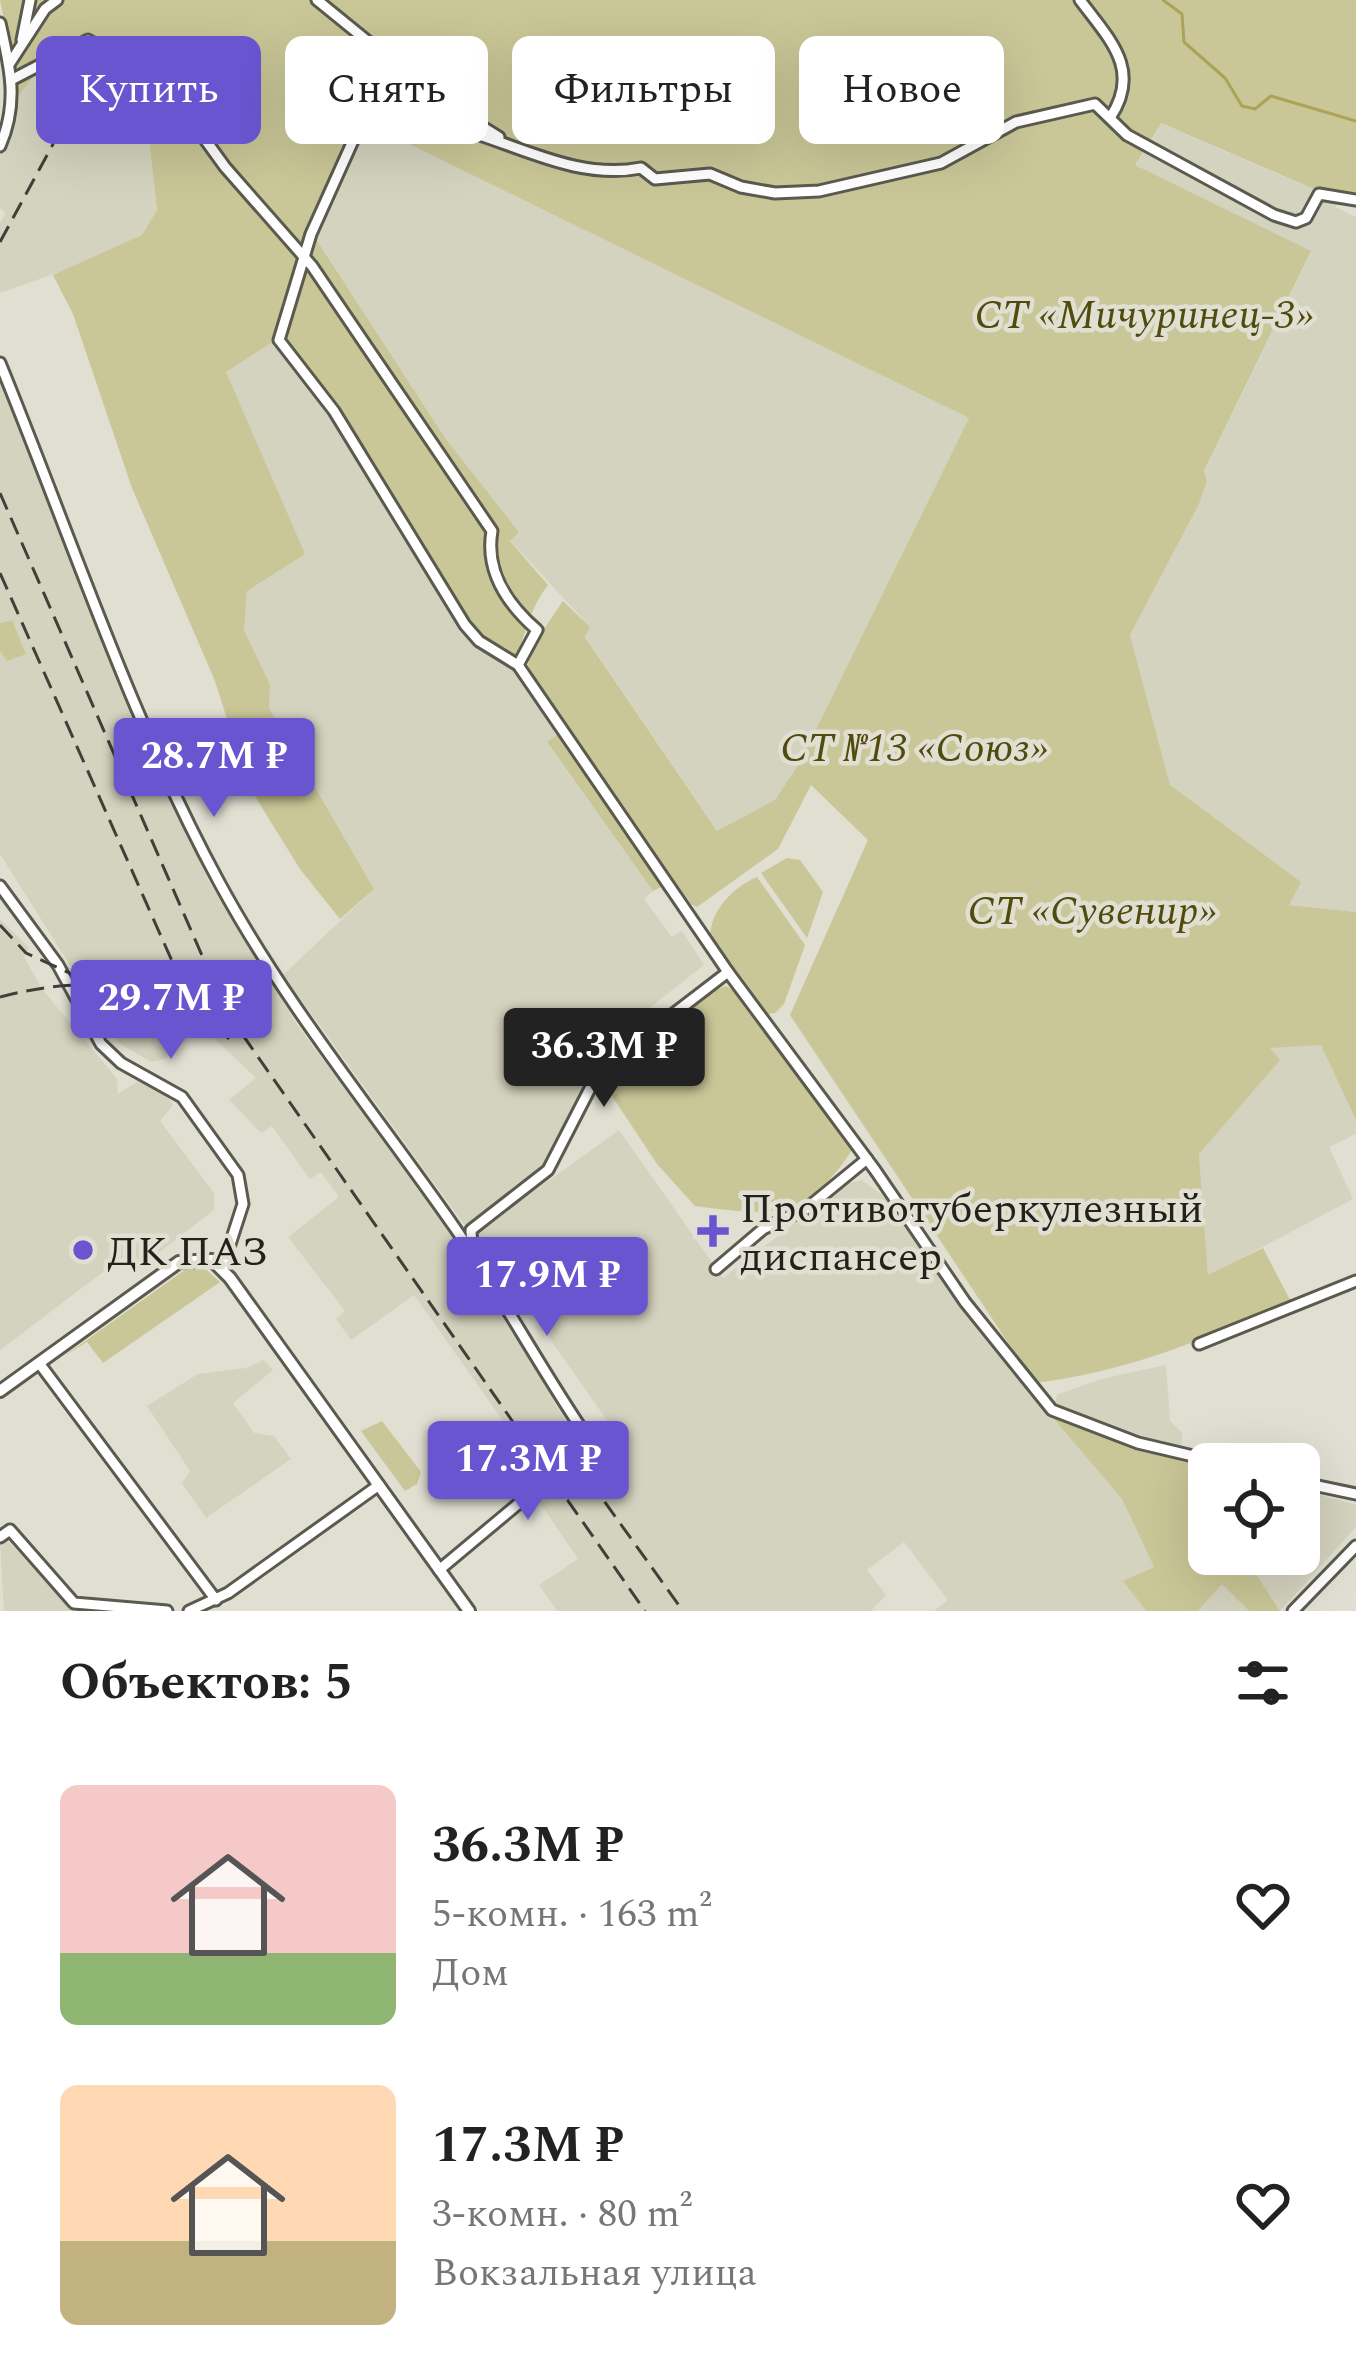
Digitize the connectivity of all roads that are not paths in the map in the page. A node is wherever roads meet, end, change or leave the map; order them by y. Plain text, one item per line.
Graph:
1 (30, 0) edge
2 (57, 0) edge
3 (317, 0) edge
4 (1080, 0) edge
5 (0, 23) edge
6 (22, 45) junction
7 (10, 63) junction
8 (13, 79) junction
9 (1110, 118) junction
10 (505, 140) junction
11 (0, 146) edge
12 (1356, 200) edge
13 (305, 259) junction
14 (0, 363) edge
15 (518, 665) junction
16 (0, 886) edge
17 (728, 972) junction
18 (867, 1159) junction
19 (473, 1254) junction
20 (222, 1269) junction
21 (716, 1269) dead end
22 (1356, 1281) edge
23 (1199, 1344) dead end
24 (39, 1363) junction
25 (0, 1391) edge
26 (1188, 1455) edge
27 (379, 1485) junction
28 (1320, 1487) edge
29 (1356, 1495) edge
30 (0, 1538) edge
31 (1356, 1546) edge
32 (439, 1570) junction
33 (216, 1600) junction
34 (167, 1611) edge
35 (189, 1611) edge
36 (469, 1611) edge
37 (1293, 1611) edge

1 - 6 street
2 - 6 street
3 - 10 street
4 - 9 street
5 - 7 street
6 - 7 street
7 - 8 street
8 - 11 street
8 - 13 street
9 - 10 street
9 - 12 street
10 - 13 street
13 - 15 street
13 - 15 street
14 - 19 street
15 - 17 street
16 - 20 street
17 - 18 street
17 - 19 street
18 - 21 street
18 - 26 street
19 - 32 street
20 - 24 street
20 - 27 street
22 - 23 street
24 - 25 street
24 - 33 street
27 - 32 street
27 - 33 street
28 - 29 street
30 - 34 street
31 - 37 street
32 - 36 street
33 - 35 street

